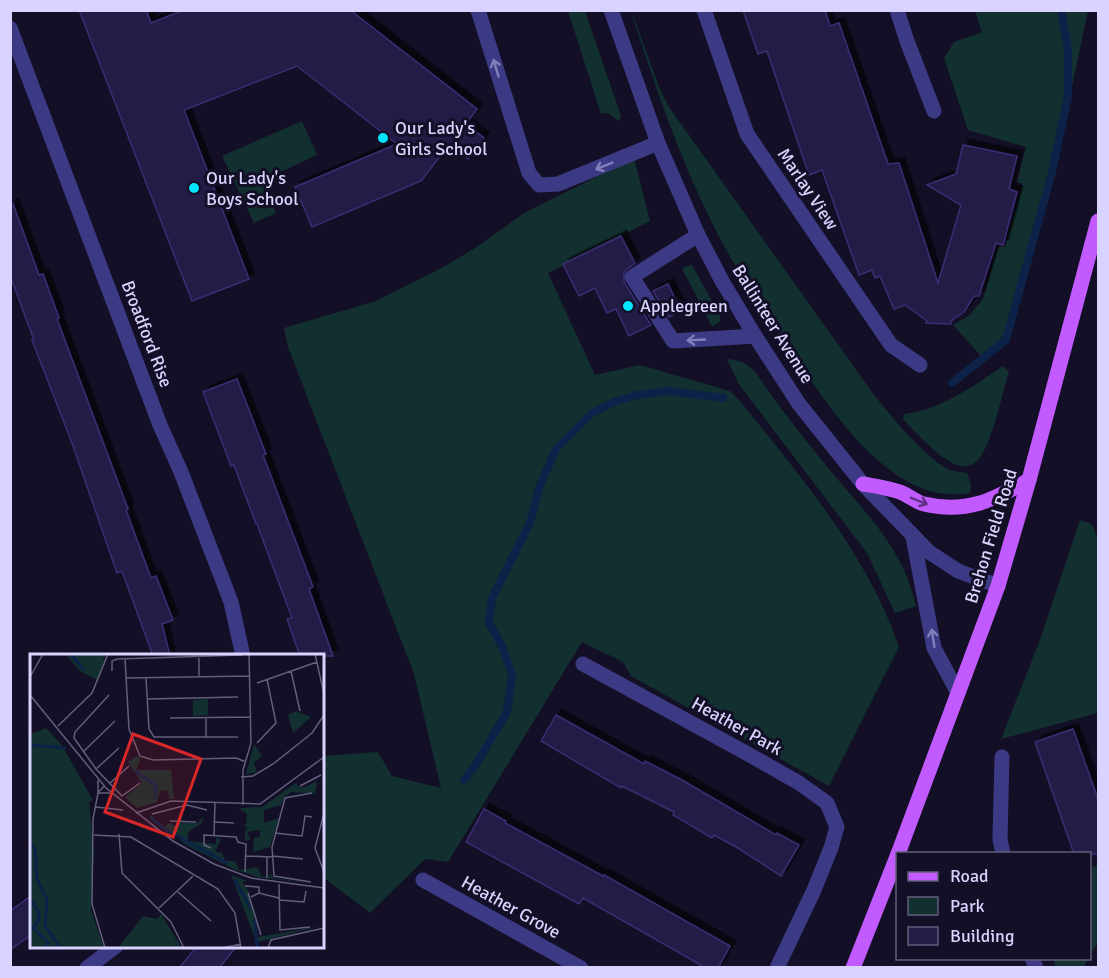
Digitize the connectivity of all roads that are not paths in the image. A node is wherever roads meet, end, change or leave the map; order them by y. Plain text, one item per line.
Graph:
1 (478, 10) edge
2 (611, 10) edge
3 (704, 10) edge
4 (897, 10) edge
5 (10, 28) edge
6 (934, 111) dead end
7 (658, 143) junction
8 (1098, 221) edge
9 (698, 235) junction
10 (755, 336) junction
11 (920, 365) dead end
12 (1029, 480) junction
13 (863, 484) junction
14 (913, 536) junction
15 (998, 586) junction
16 (243, 654) edge
17 (583, 664) dead end
18 (957, 691) junction
19 (1002, 757) dead end
20 (899, 852) edge
21 (1003, 852) edge
22 (896, 859) edge
23 (423, 880) dead end
24 (113, 948) edge
25 (87, 968) edge
26 (581, 968) edge
27 (777, 968) edge
28 (853, 968) edge

7 -> 1 street
2 - 7 street, Ballinteer Avenue
3 - 11 street, Marlay View
4 - 6 street
5 - 16 street, Broadford Rise
7 - 9 street, Ballinteer Avenue
8 - 12 main road, Brehon Field Road
9 - 10 street, Ballinteer Avenue
10 -> 9 street
10 - 13 street, Ballinteer Avenue
13 -> 12 main road
12 - 15 main road, Brehon Field Road
13 - 14 street, Ballinteer Avenue
14 - 15 street, Ballinteer Avenue
18 -> 14 street
15 - 18 main road, Brehon Field Road
17 - 27 street, Heather Park
18 - 20 main road, Brehon Field Road
19 - 21 street
22 - 28 main road, Brehon Field Road
23 - 26 street, Heather Grove
24 - 25 street

